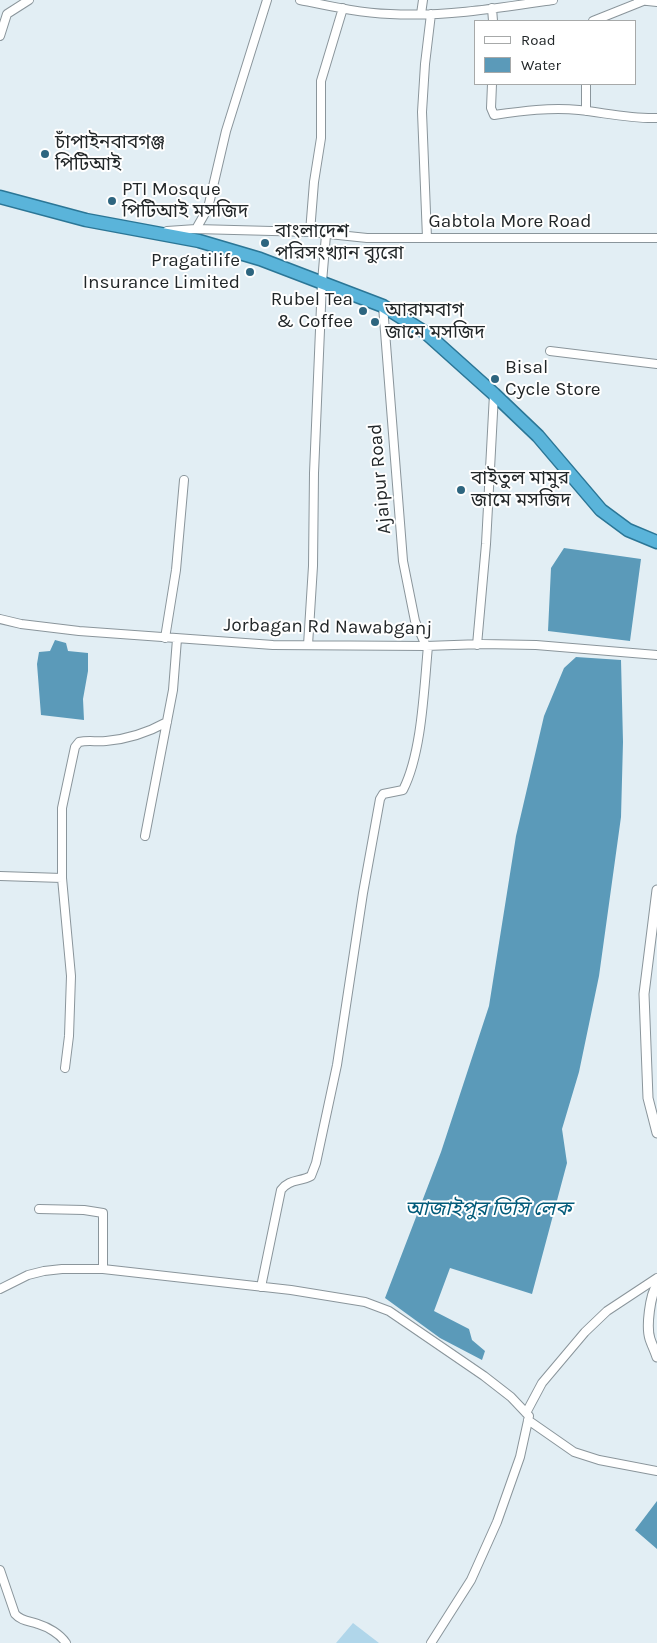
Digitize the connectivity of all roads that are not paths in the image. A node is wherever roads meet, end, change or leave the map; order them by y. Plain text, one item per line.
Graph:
1 (28, 0) edge
2 (267, 0) edge
3 (300, 0) edge
4 (422, 0) edge
5 (553, 0) edge
6 (641, 0) edge
7 (657, 2) edge
8 (344, 8) junction
9 (492, 8) junction
10 (421, 14) junction
11 (431, 14) junction
12 (493, 20) edge
13 (595, 20) edge
14 (0, 36) edge
15 (492, 85) edge
16 (586, 85) edge
17 (586, 111) junction
18 (657, 118) edge
19 (0, 197) edge
20 (196, 229) junction
21 (310, 232) junction
22 (154, 233) junction
23 (326, 234) junction
24 (427, 238) junction
25 (657, 238) edge
26 (322, 282) junction
27 (383, 306) junction
28 (550, 351) dead end
29 (657, 364) edge
30 (494, 394) junction
31 (184, 480) dead end
32 (657, 542) edge
33 (0, 619) edge
34 (165, 638) junction
35 (177, 639) junction
36 (477, 644) junction
37 (308, 645) junction
38 (427, 646) junction
39 (657, 655) edge
40 (167, 722) junction
41 (145, 836) dead end
42 (0, 876) edge
43 (62, 878) junction
44 (657, 890) edge
45 (654, 944) edge
46 (65, 1068) dead end
47 (657, 1133) edge
48 (39, 1209) dead end
49 (103, 1269) junction
50 (657, 1278) edge
51 (657, 1285) edge
52 (262, 1287) junction
53 (0, 1289) edge
54 (657, 1357) edge
55 (527, 1417) junction
56 (657, 1471) edge
57 (0, 1570) edge
58 (66, 1643) edge
59 (431, 1643) edge

1 - 14 street
2 - 20 street
3 - 8 street
4 - 10 street
5 - 9 street
6 - 7 street
6 - 13 street
8 - 10 street
8 - 21 street
9 - 11 street
9 - 12 street
10 - 11 street
11 - 24 street
15 - 17 street
16 - 17 street
17 - 18 street
19 - 22 highway
20 - 21 street, Gabtola More Road
20 - 22 street, Gabtola More Road
21 - 23 street, Gabtola More Road
22 - 26 highway
23 - 24 street, Gabtola More Road
23 - 26 street
24 - 25 street, Gabtola More Road
26 - 27 highway
26 - 37 street
27 - 30 highway
27 - 38 street, Ajaipur Road
28 - 29 street
30 - 32 highway
30 - 36 street
31 - 34 street
33 - 34 street, Jorbagan Rd Nawabganj
34 - 35 street, Jorbagan Rd Nawabganj
35 - 37 street, Jorbagan Rd Nawabganj
35 - 40 street
36 - 38 street, Jorbagan Rd Nawabganj
36 - 39 street, Jorbagan Rd Nawabganj
37 - 38 street, Jorbagan Rd Nawabganj
38 - 52 street
40 - 41 street
40 - 43 street
42 - 43 street
43 - 46 street
44 - 45 street
45 - 47 street
48 - 49 street
49 - 52 street
49 - 53 street
50 - 55 street
51 - 54 street
52 - 55 street
55 - 56 street
55 - 59 street
57 - 58 street

